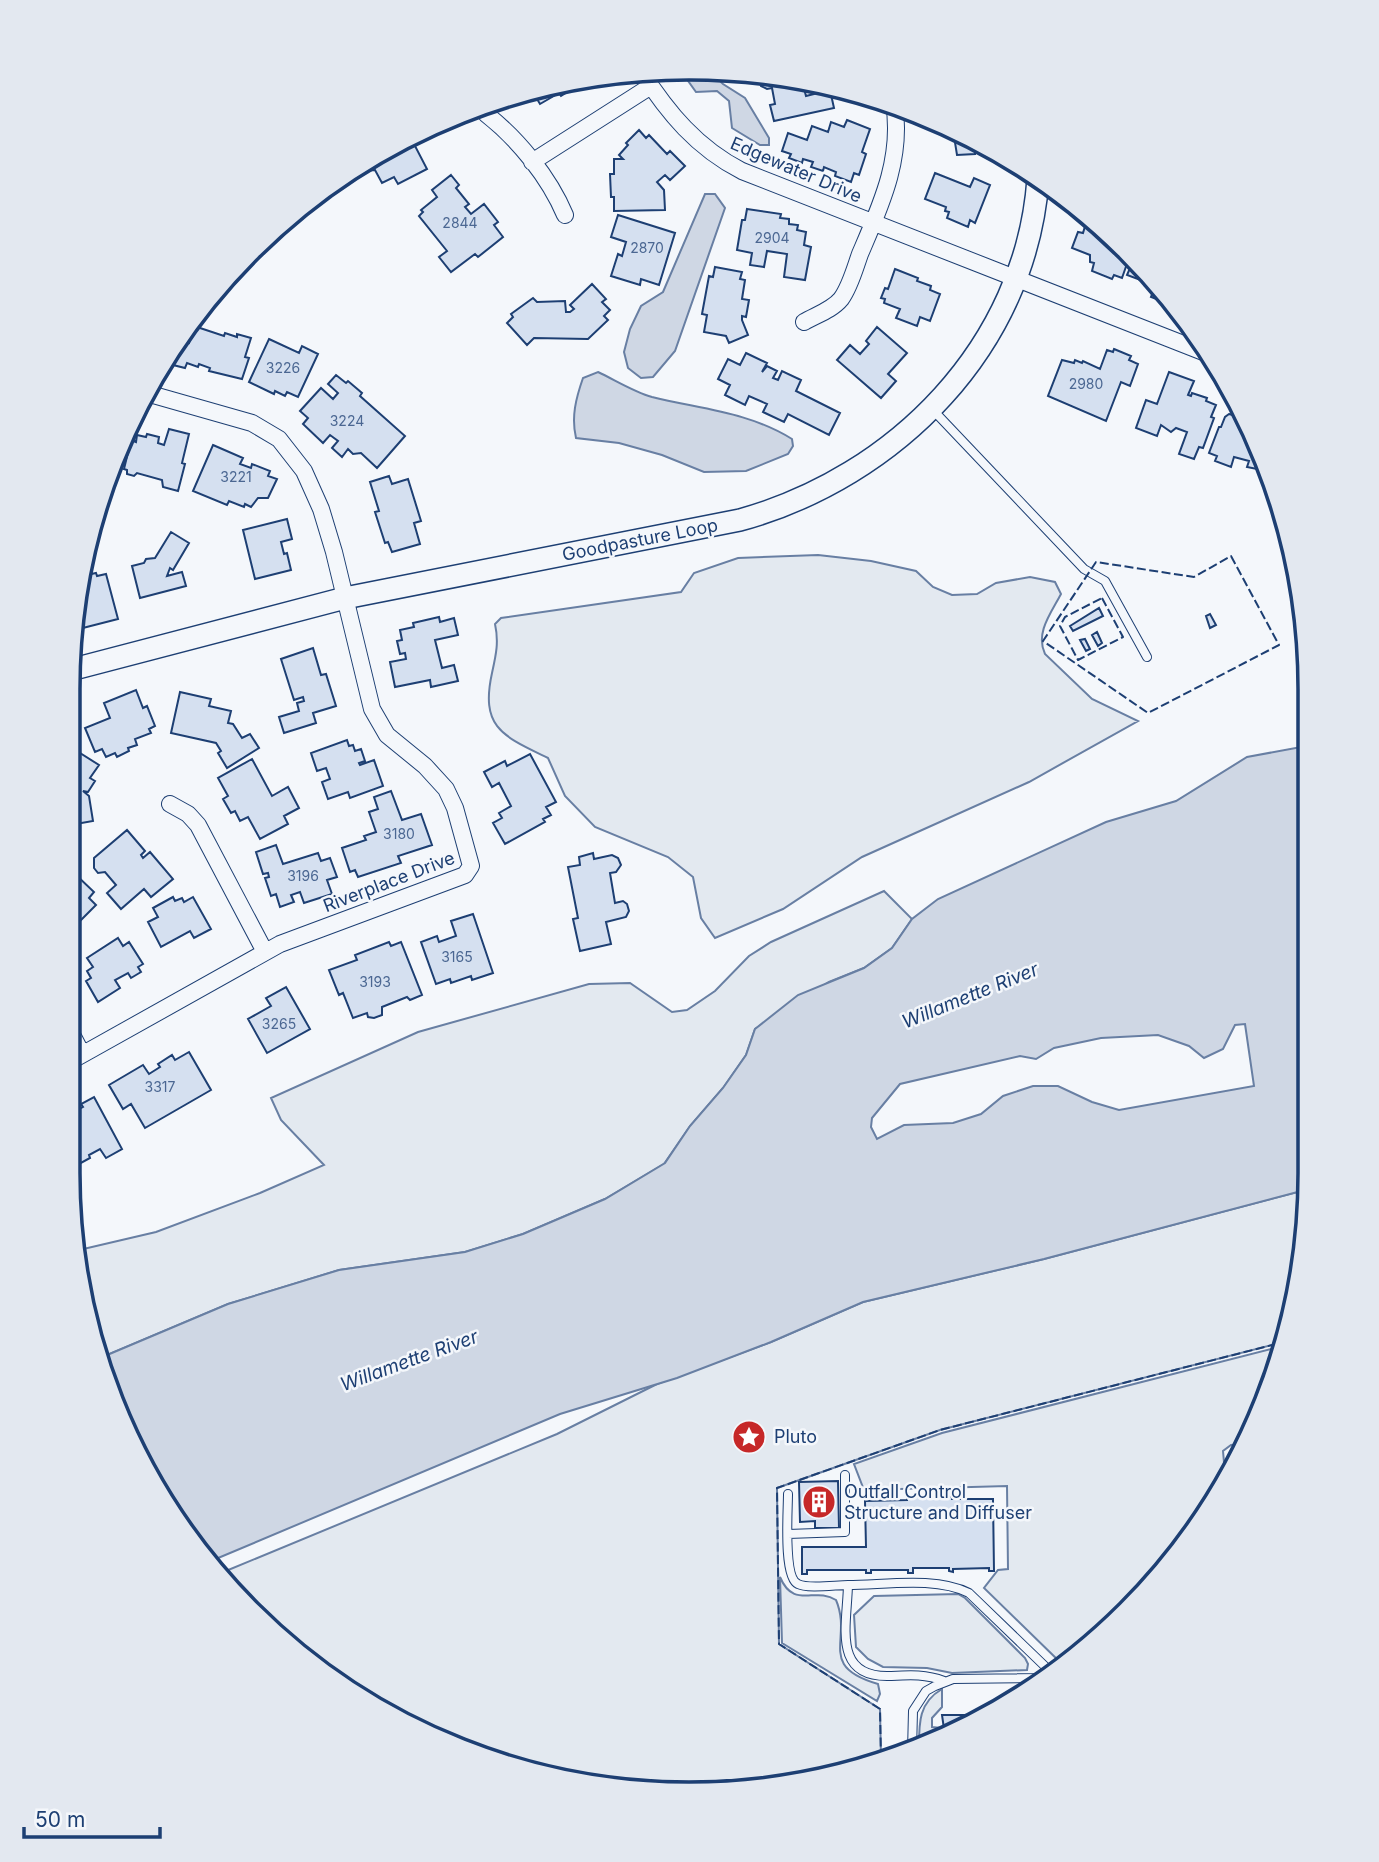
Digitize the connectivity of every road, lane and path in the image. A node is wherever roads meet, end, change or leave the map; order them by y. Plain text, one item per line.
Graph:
1 (648, 82) edge
2 (651, 86) junction
3 (488, 115) edge
4 (895, 117) edge
5 (532, 162) junction
6 (1036, 189) edge
7 (565, 215) dead end
8 (873, 224) junction
9 (1014, 280) junction
10 (804, 322) dead end
11 (1194, 349) edge
12 (156, 396) edge
13 (932, 409) junction
14 (345, 598) junction
15 (1147, 657) dead end
16 (81, 667) edge
17 (170, 804) dead end
18 (265, 953) junction
19 (80, 1056) edge
20 (845, 1475) dead end
21 (788, 1494) dead end
22 (788, 1534) junction
23 (848, 1586) junction
24 (1045, 1667) edge
25 (1029, 1679) edge
26 (944, 1681) junction
27 (912, 1739) edge

1 - 2 street, Edgewater Drive
2 - 5 street
2 - 8 street, Edgewater Drive
3 - 5 street
4 - 8 street, Edgewater Drive
5 - 7 street
6 - 9 street, Goodpasture Loop
8 - 9 street, Edgewater Drive
8 - 10 street, Edgewater Drive
9 - 11 street, Edgewater Drive
9 - 13 street, Goodpasture Loop
12 - 14 street
13 - 14 street, Goodpasture Loop
13 - 15 lane
14 - 16 street, Goodpasture Loop
14 - 18 street, Riverplace Drive
17 - 18 street
18 - 19 street, Riverplace Drive
20 - 22 lane
21 - 22 lane
22 - 23 lane
23 - 24 lane
23 - 26 lane
25 - 26 lane
26 - 27 lane

